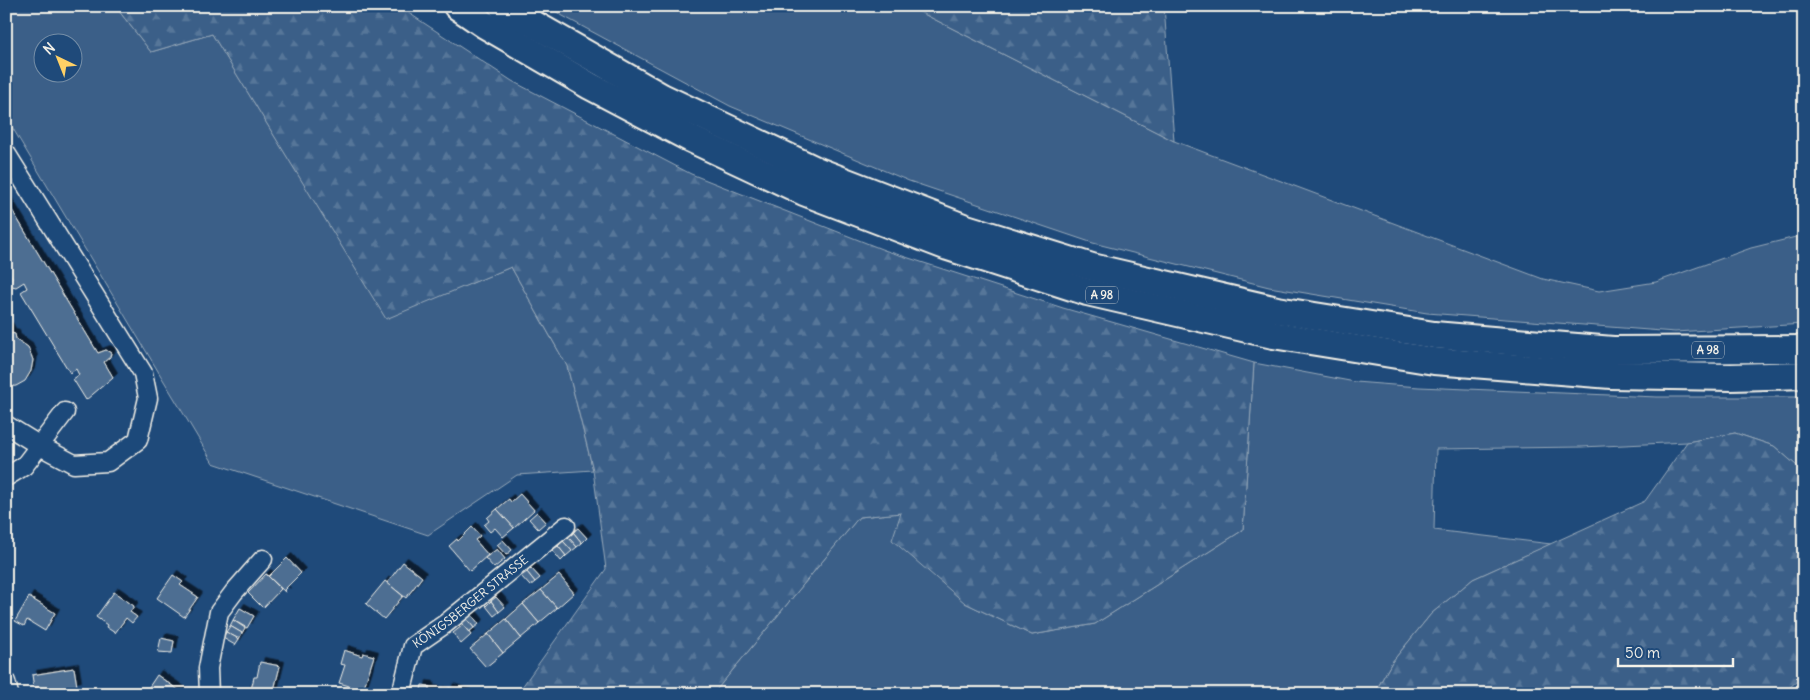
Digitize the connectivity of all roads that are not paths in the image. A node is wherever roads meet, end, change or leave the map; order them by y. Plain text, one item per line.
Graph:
1 (457, 6) edge
2 (502, 6) edge
3 (6, 153) edge
4 (1804, 349) edge
5 (1804, 375) edge
6 (65, 412) dead end
7 (6, 425) edge
8 (40, 446) junction
9 (6, 477) edge
10 (566, 526) dead end
11 (263, 559) dead end
12 (6, 682) edge
13 (8, 694) edge
14 (209, 694) edge
15 (401, 694) edge

1 - 5 highway, A 98
2 - 4 highway, A 98
3 - 8 street
6 - 8 street
7 - 8 street
8 - 9 street
10 - 15 street, KÖNIGSBERGER STRASSE
11 - 14 street
12 - 13 street

